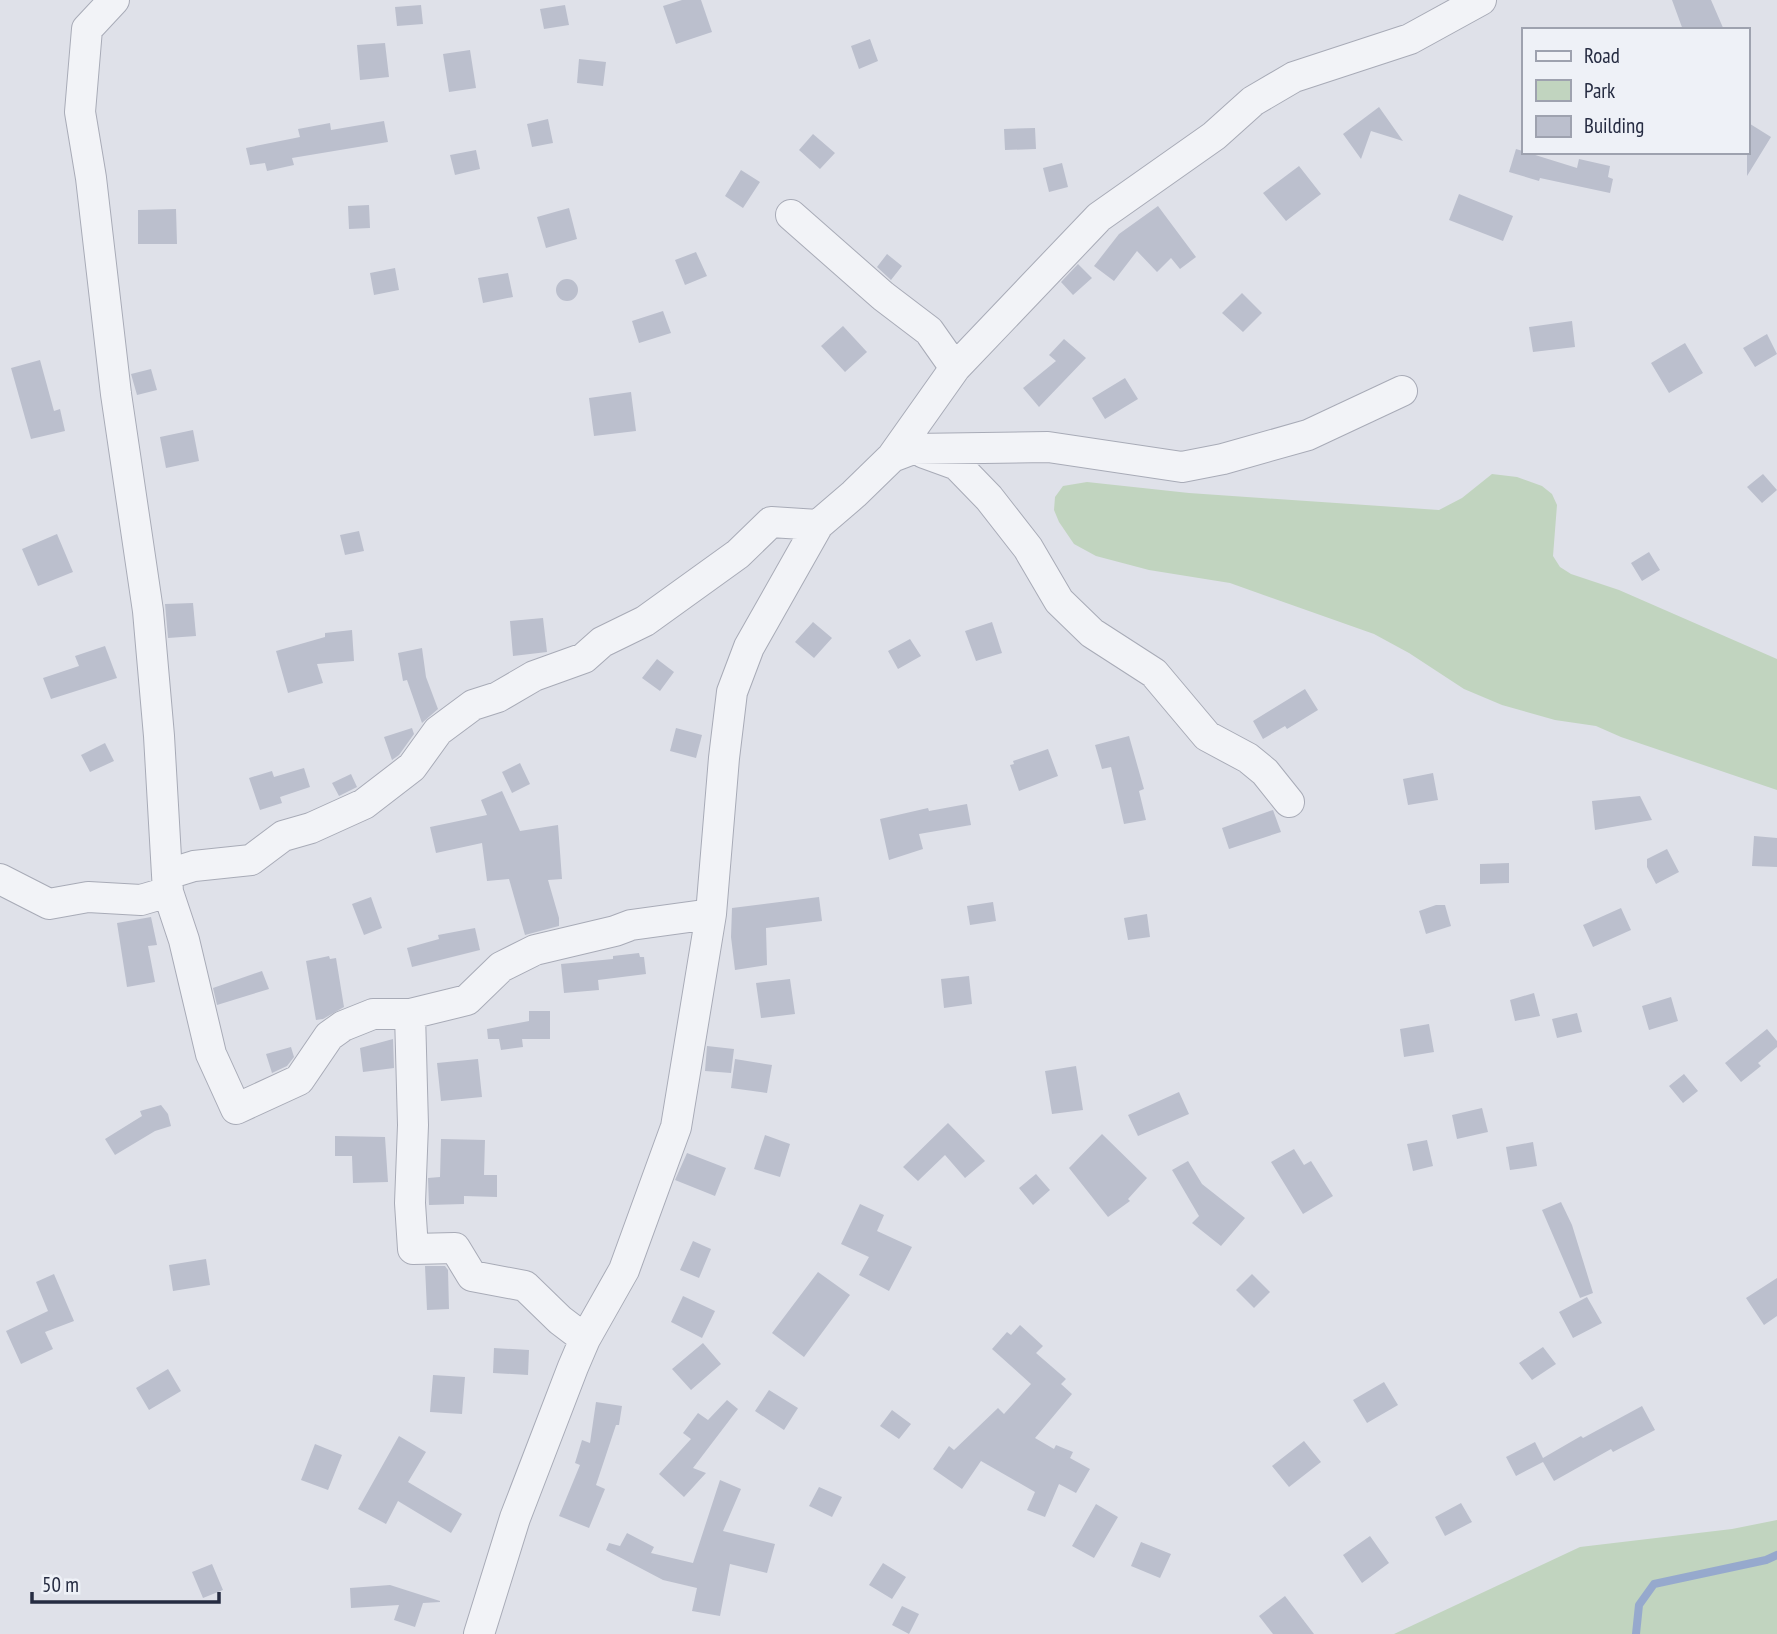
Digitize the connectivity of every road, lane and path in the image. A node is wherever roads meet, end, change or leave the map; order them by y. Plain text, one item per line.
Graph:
1 (114, 0) edge
2 (1481, 0) edge
3 (791, 215) dead end
4 (955, 368) junction
5 (1402, 391) dead end
6 (903, 453) junction
7 (818, 525) junction
8 (1289, 802) dead end
9 (0, 879) edge
10 (168, 883) junction
11 (711, 914) junction
12 (410, 1014) junction
13 (586, 1339) junction
14 (479, 1634) edge

1 - 10 street
2 - 4 street
3 - 4 street
4 - 6 street
5 - 6 street
6 - 7 street
6 - 8 street
7 - 10 street
7 - 11 street
9 - 10 street
10 - 12 street
11 - 12 street
11 - 13 street
12 - 13 street
13 - 14 street

